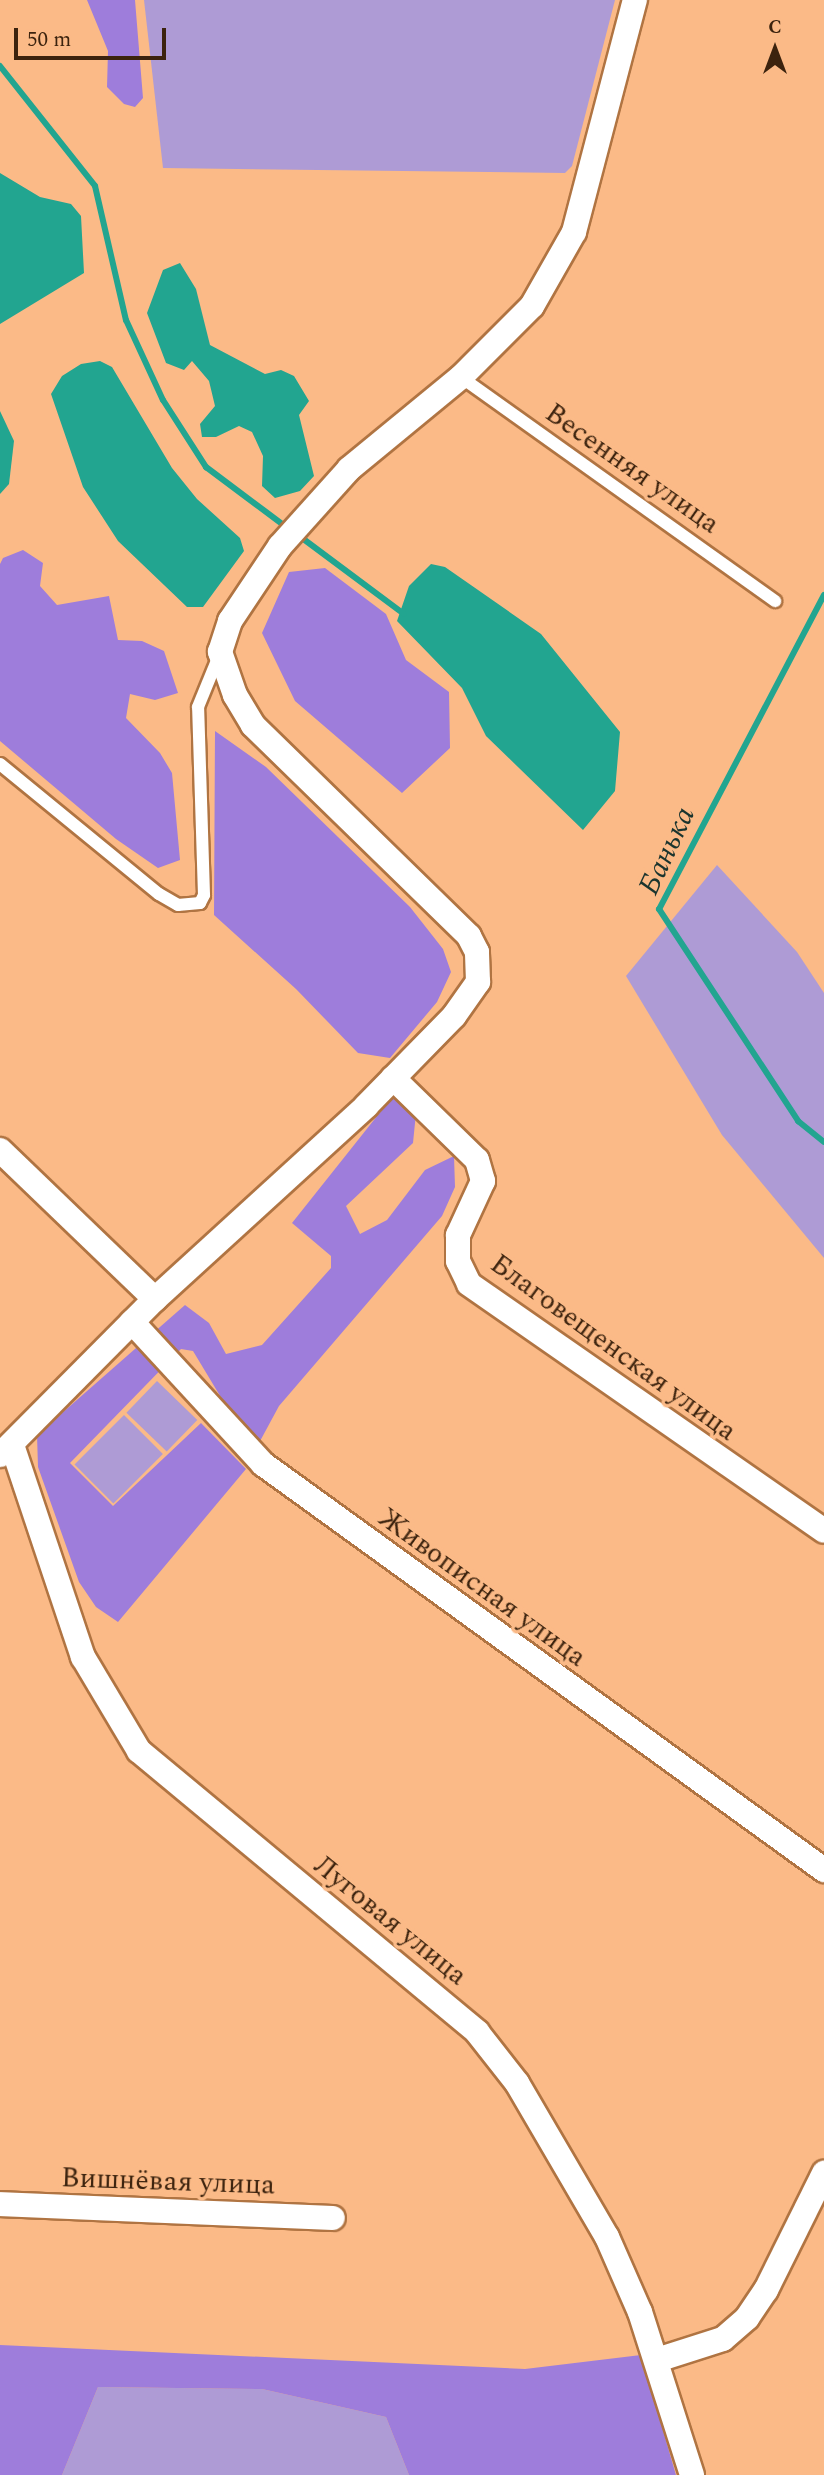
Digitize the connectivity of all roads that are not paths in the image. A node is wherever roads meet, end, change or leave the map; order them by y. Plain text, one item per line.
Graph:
1 (635, 0) edge
2 (461, 377) junction
3 (775, 601) dead end
4 (220, 652) junction
5 (0, 764) edge
6 (393, 1078) junction
7 (0, 1150) edge
8 (155, 1299) junction
9 (132, 1322) junction
10 (6, 1450) edge
11 (824, 1531) edge
12 (824, 1870) edge
13 (824, 2173) edge
14 (0, 2204) edge
15 (333, 2218) dead end
16 (657, 2360) junction
17 (692, 2475) edge

1 - 2 street
2 - 3 lane, Весенняя улица
2 - 4 street
4 - 5 lane
4 - 6 street
6 - 8 street
6 - 11 street, Благовещенская улица
7 - 8 street
8 - 9 street
9 - 10 street
9 - 12 street, Живописная улица
10 - 16 street, Луговая улица
13 - 16 street
14 - 15 street, Вишнёвая улица
16 - 17 street, Луговая улица

